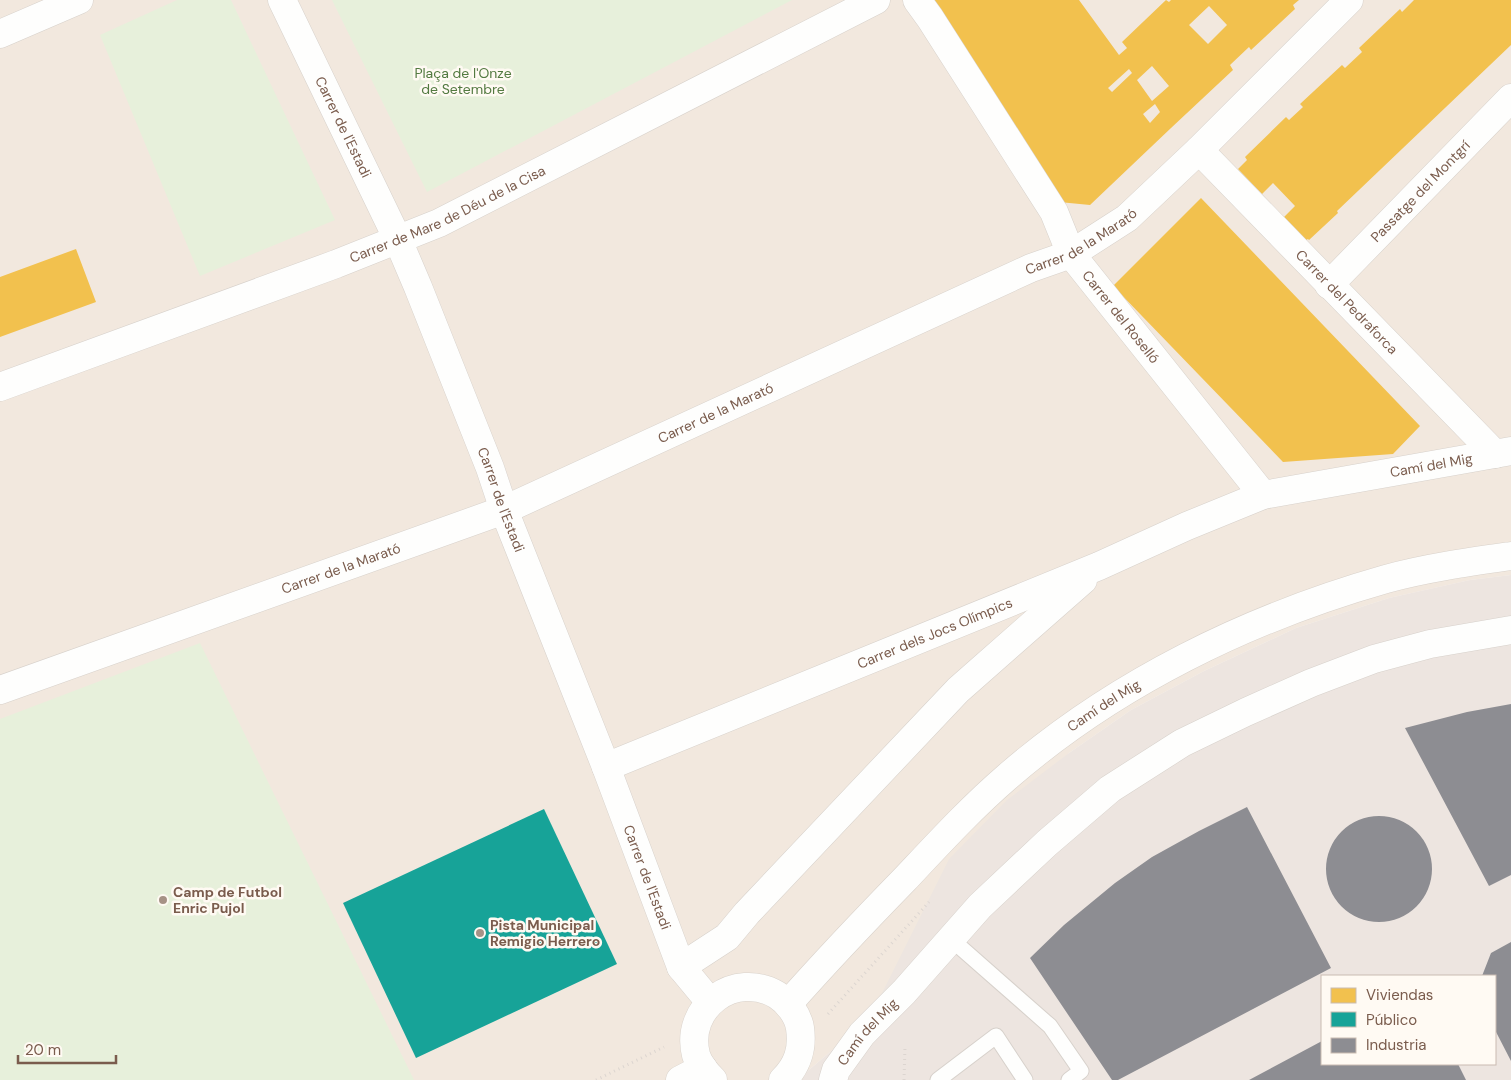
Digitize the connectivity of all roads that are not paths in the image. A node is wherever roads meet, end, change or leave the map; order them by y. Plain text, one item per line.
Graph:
1 (79, 0) edge
2 (282, 0) edge
3 (876, 0) edge
4 (917, 0) edge
5 (1350, 0) edge
6 (0, 34) edge
7 (1511, 98) edge
8 (1199, 150) junction
9 (398, 240) junction
10 (1071, 254) junction
11 (1329, 284) junction
12 (0, 387) edge
13 (1503, 452) edge
14 (1263, 495) junction
15 (504, 510) junction
16 (1511, 556) edge
17 (1099, 566) junction
18 (1511, 630) edge
19 (0, 690) edge
20 (606, 767) junction
21 (951, 939) junction
22 (681, 967) junction
23 (710, 1002) junction
24 (788, 1004) junction
25 (699, 1076) edge
26 (783, 1080) edge
27 (833, 1080) edge
28 (938, 1080) edge
29 (1025, 1080) edge
30 (1069, 1080) edge

1 - 6 street
2 - 9 street, Carrer de l'Estadi
3 - 9 street, Carrer de Mare de Déu de la Cisa
4 - 10 street, Carrer del Roselló
5 - 8 street, Carrer de la Marató
7 - 11 street, Passatge del Montgrí
8 - 10 street, Carrer de la Marató
8 - 11 street, Carrer del Pedraforca
9 - 12 street, Carrer de Mare de Déu de la Cisa
9 - 15 street, Carrer de l'Estadi
10 - 14 street, Carrer del Roselló
10 - 15 street, Carrer de la Marató
11 - 13 street, Carrer del Pedraforca
13 - 14 street, Camí del Mig
14 - 17 street, Carrer dels Jocs Olímpics
15 - 19 street, Carrer de la Marató
15 - 20 street, Carrer de l'Estadi
16 - 24 street, Camí del Mig
17 - 20 street, Carrer dels Jocs Olímpics
17 - 22 street
18 - 21 street, Camí del Mig
20 - 22 street, Carrer de l'Estadi
21 - 27 street, Camí del Mig
21 - 30 lane
22 - 23 street, Carrer de l'Estadi
23 - 24 street
23 - 25 street
24 - 26 street
28 - 29 lane

